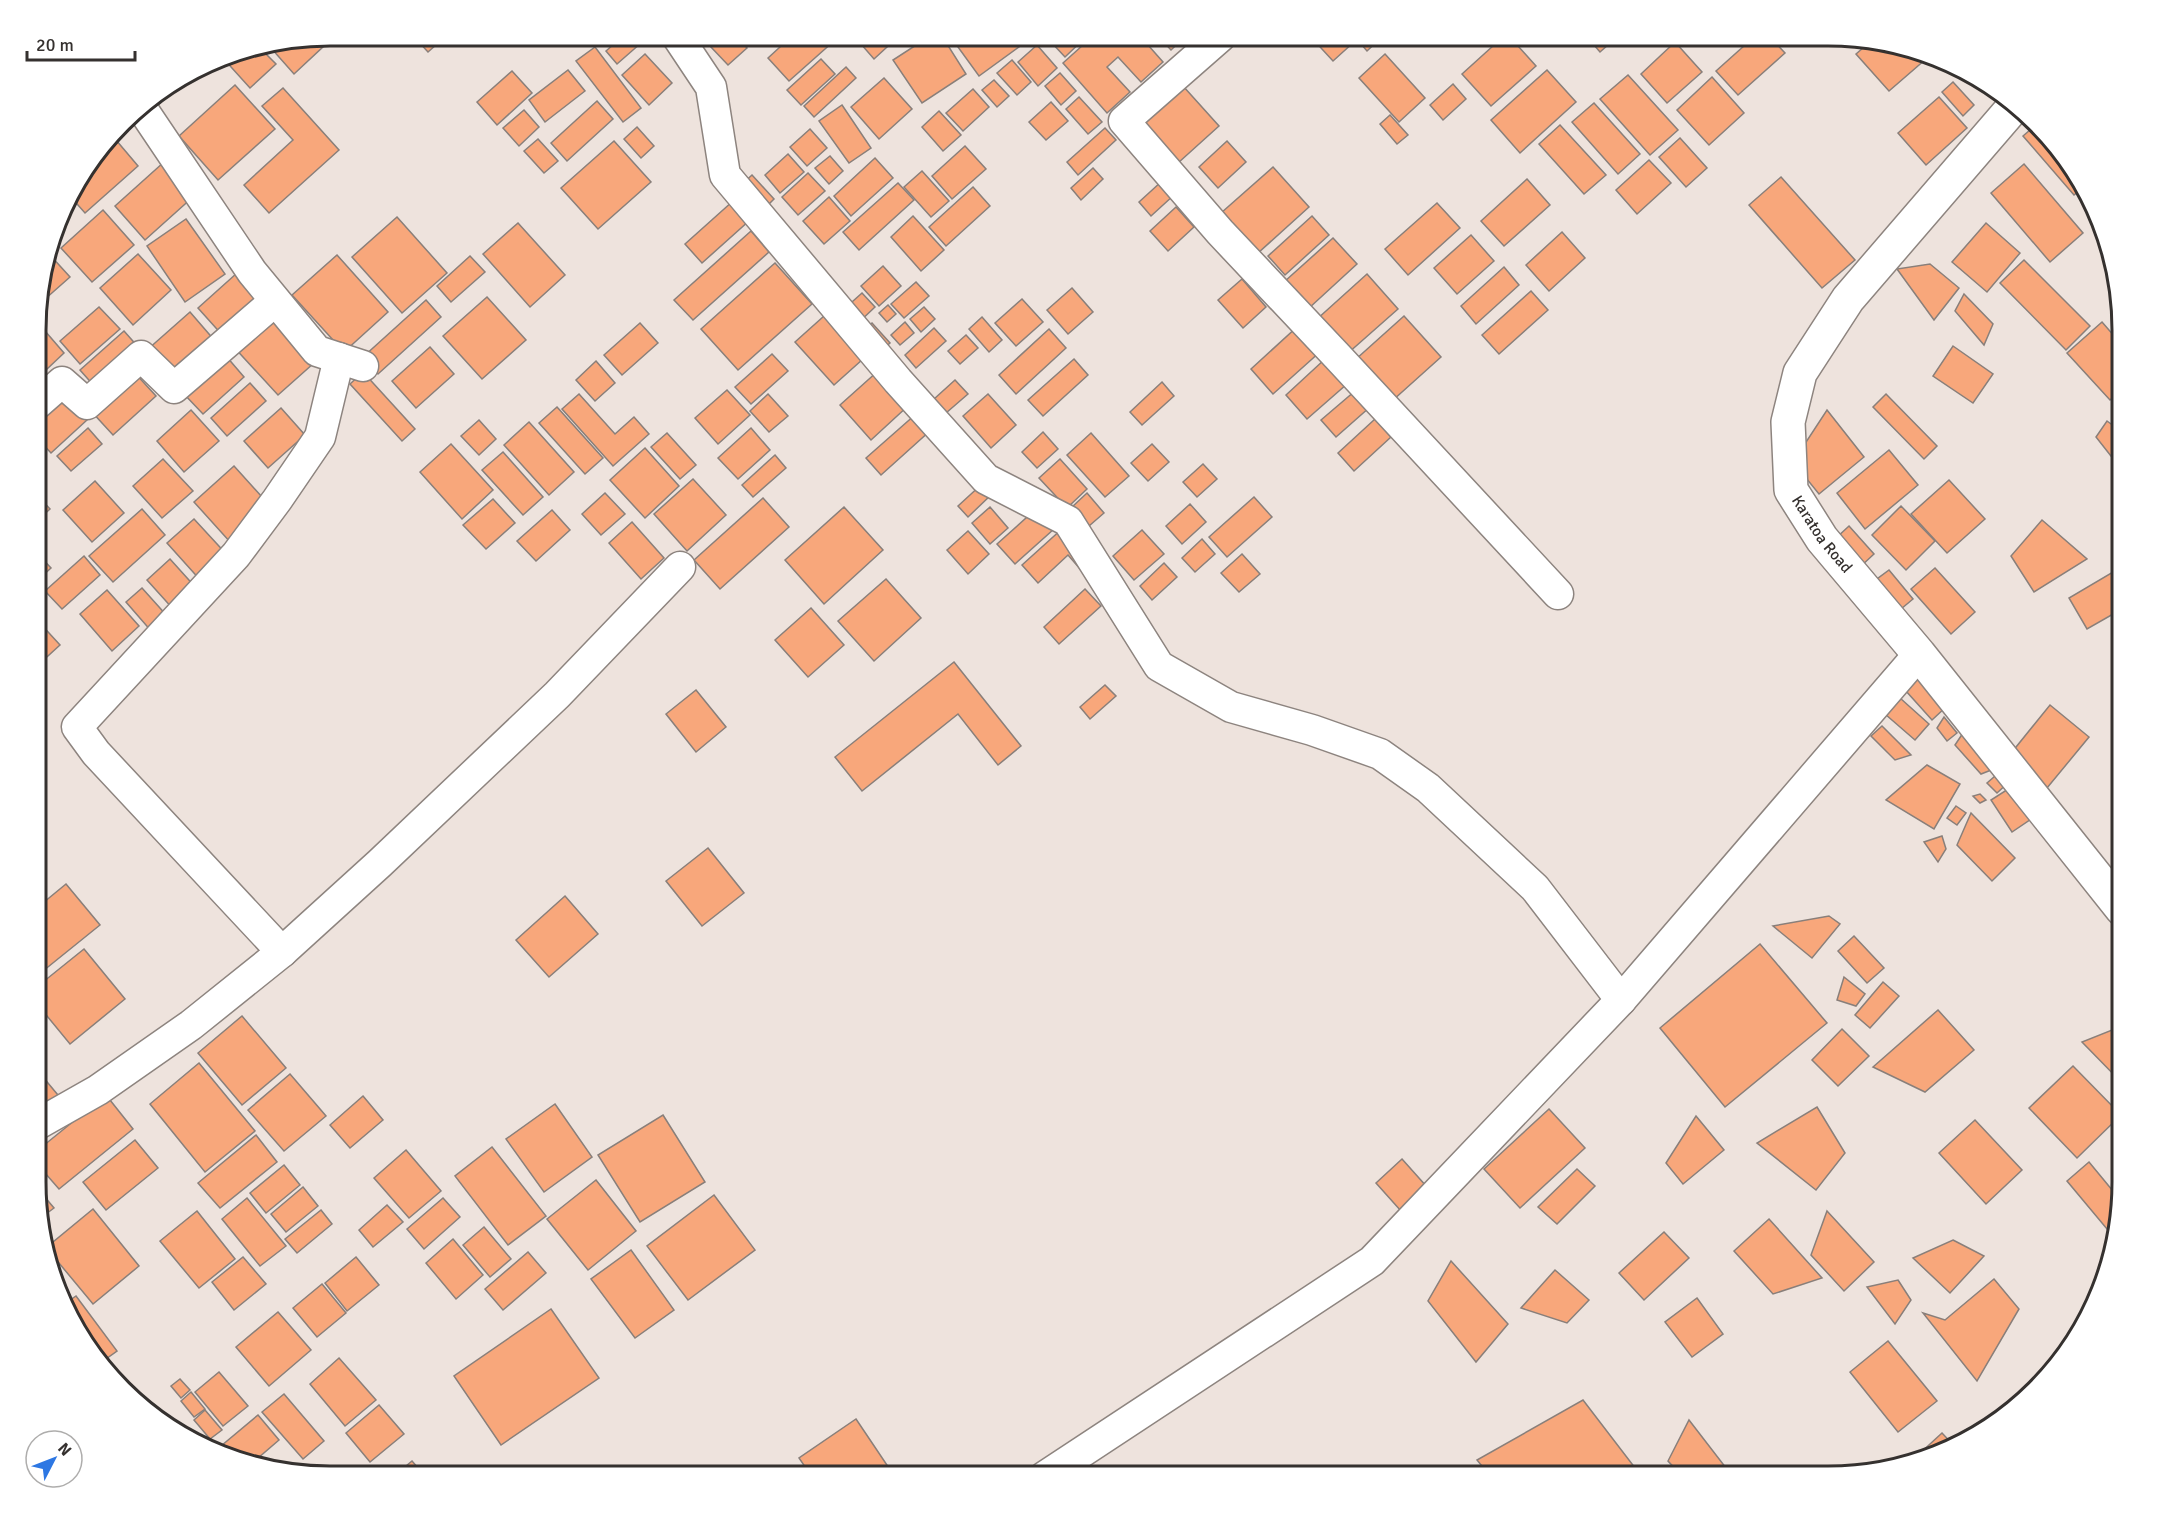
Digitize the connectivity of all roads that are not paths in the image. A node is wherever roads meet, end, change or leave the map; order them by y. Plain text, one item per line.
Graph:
1 (684, 46) edge
2 (1210, 46) edge
3 (2009, 112) edge
4 (146, 114) edge
5 (275, 301) junction
6 (46, 397) edge
7 (680, 567) dead end
8 (1558, 594) dead end
9 (1919, 654) junction
10 (2112, 896) edge
11 (282, 952) junction
12 (1621, 1000) junction
13 (46, 1120) edge
14 (1061, 1466) edge

1 - 12 street
2 - 8 street
3 - 9 street, Karatoa Road
4 - 5 street
5 - 6 street
5 - 11 street
7 - 11 street
9 - 10 street, Karatoa Road
9 - 12 street
11 - 13 street
12 - 14 street

